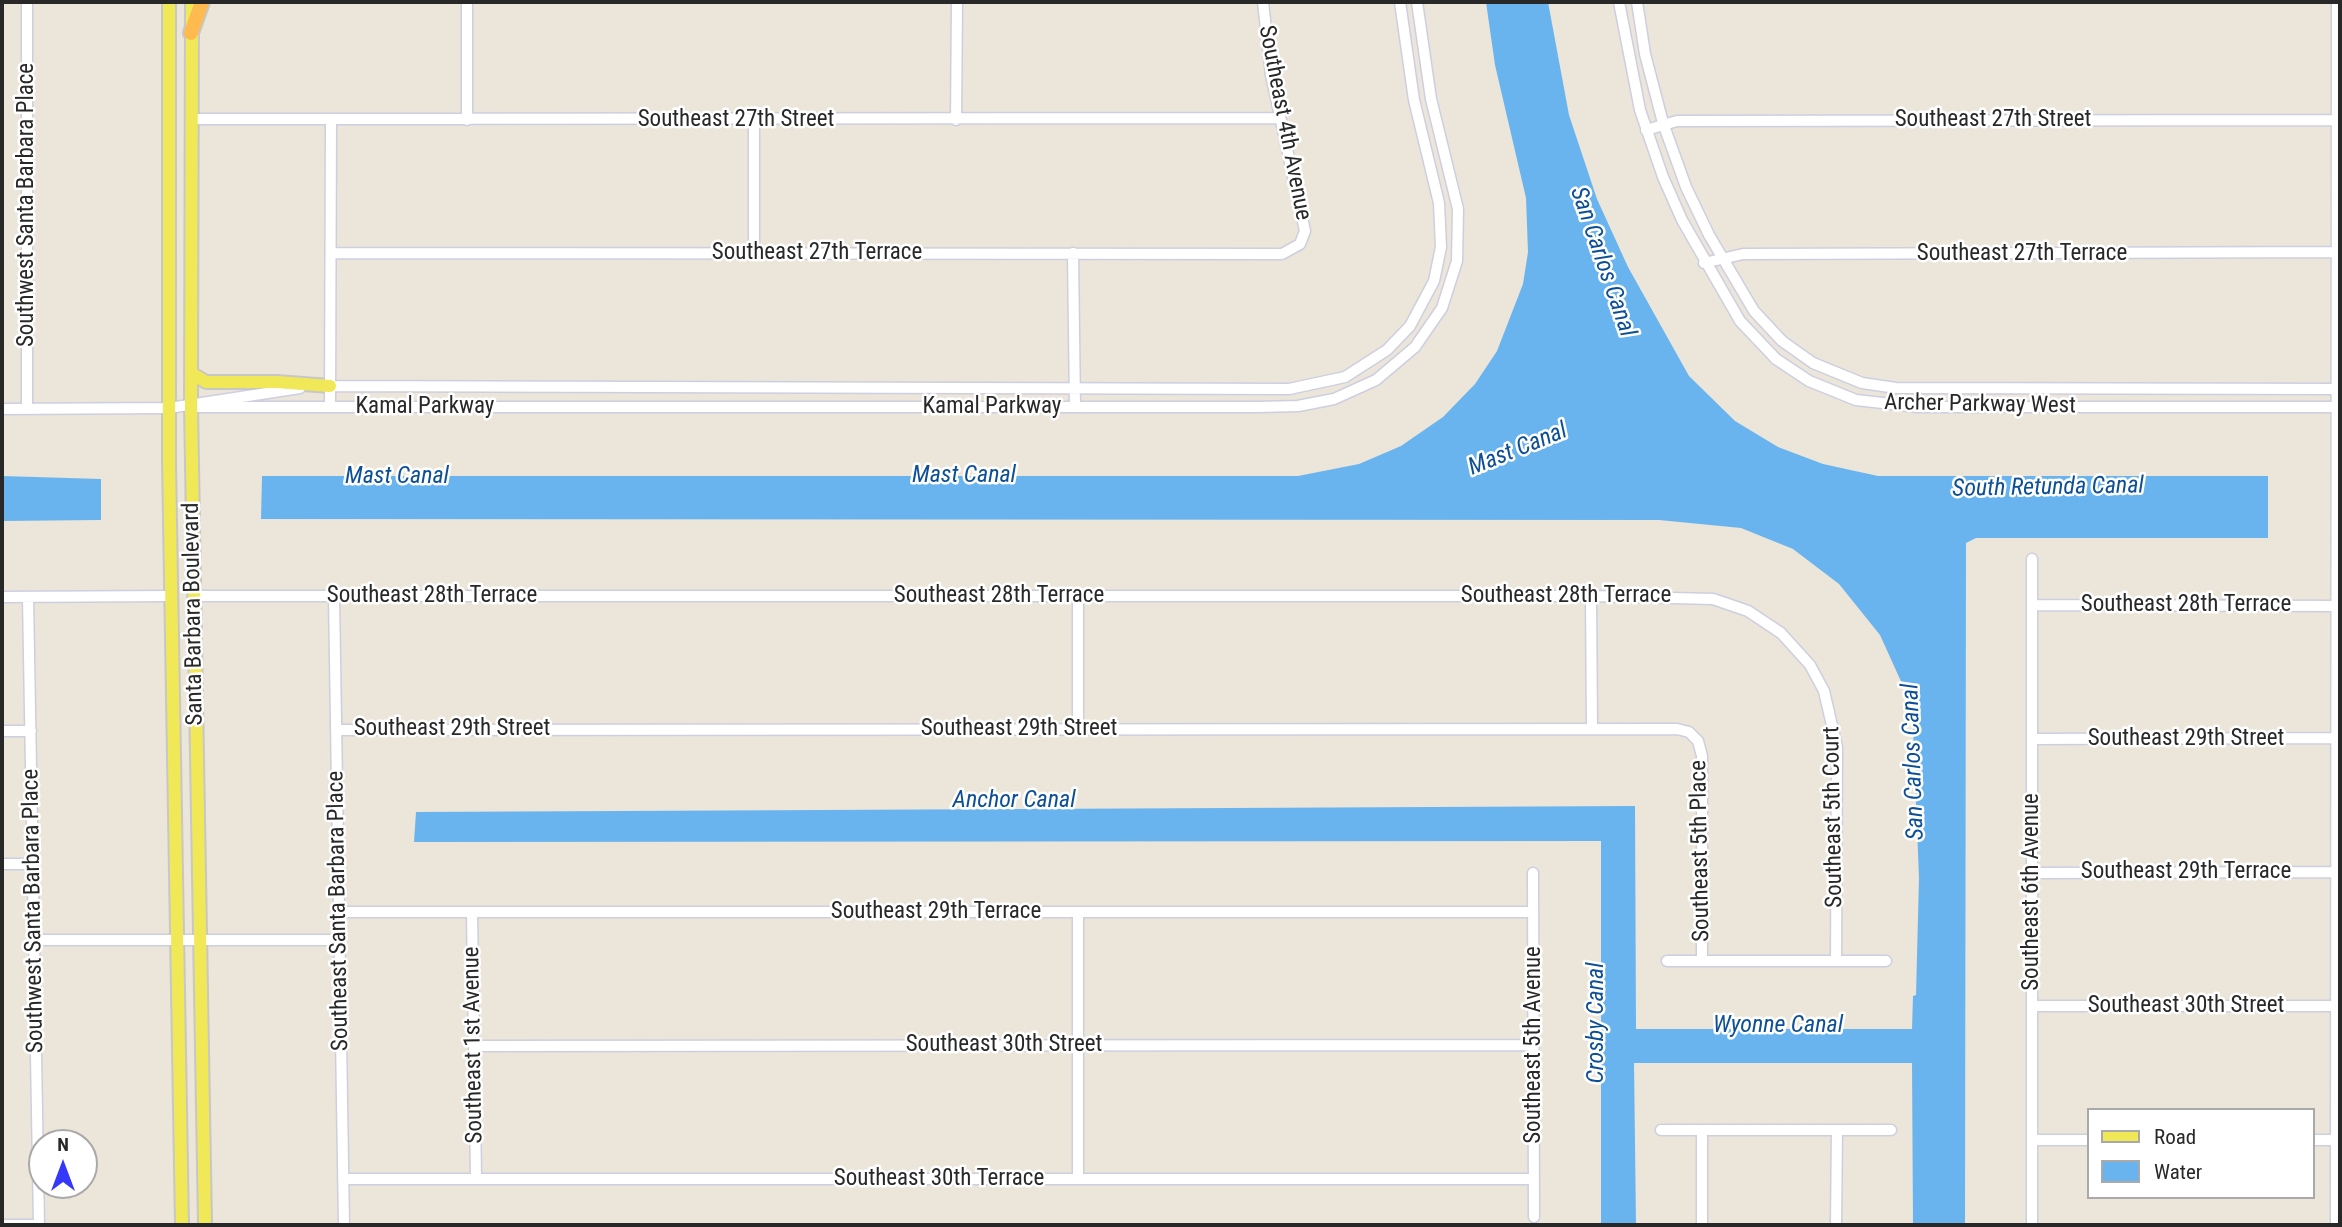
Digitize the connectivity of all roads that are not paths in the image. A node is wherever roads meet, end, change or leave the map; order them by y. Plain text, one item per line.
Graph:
1 (27, 2) edge
2 (169, 2) edge
3 (192, 2) edge
4 (202, 2) edge
5 (467, 2) edge
6 (957, 2) edge
7 (1263, 2) edge
8 (1400, 2) edge
9 (1417, 2) edge
10 (1619, 2) edge
11 (1637, 2) edge
12 (2337, 2) edge
13 (191, 33) junction
14 (2338, 48) edge
15 (1280, 118) junction
16 (192, 119) junction
17 (331, 119) junction
18 (467, 120) junction
19 (754, 120) junction
20 (956, 120) junction
21 (2338, 120) edge
22 (1663, 123) junction
23 (1646, 130) junction
24 (1300, 244) joint
25 (331, 253) junction
26 (754, 253) junction
27 (1073, 253) junction
28 (2338, 253) edge
29 (1723, 258) junction
30 (1704, 263) junction
31 (191, 373) junction
32 (330, 386) junction
33 (1075, 389) junction
34 (2338, 389) edge
35 (191, 406) junction
36 (330, 407) junction
37 (1075, 407) junction
38 (2338, 407) edge
39 (169, 408) junction
40 (2, 409) edge
41 (27, 409) junction
42 (2032, 559) dead end
43 (171, 596) junction
44 (194, 596) junction
45 (334, 596) junction
46 (1077, 596) junction
47 (1591, 596) junction
48 (2, 597) edge
49 (28, 597) junction
50 (2032, 605) junction
51 (2339, 606) edge
52 (1791, 642) joint
53 (1592, 728) junction
54 (1078, 729) junction
55 (31, 730) junction
56 (336, 730) junction
57 (2, 731) edge
58 (2339, 738) edge
59 (2032, 739) junction
60 (1698, 741) joint
61 (2, 864) edge
62 (33, 864) junction
63 (2338, 872) edge
64 (1533, 873) dead end
65 (2032, 873) junction
66 (339, 912) junction
67 (472, 912) junction
68 (1078, 912) junction
69 (1533, 912) junction
70 (34, 940) junction
71 (177, 940) junction
72 (200, 940) junction
73 (340, 940) junction
74 (1667, 961) dead end
75 (1702, 961) junction
76 (1836, 961) junction
77 (1886, 961) dead end
78 (2032, 1006) junction
79 (2338, 1006) edge
80 (1078, 1045) junction
81 (1533, 1045) junction
82 (475, 1046) junction
83 (2338, 1073) edge
84 (1661, 1130) dead end
85 (1702, 1130) junction
86 (1837, 1130) junction
87 (1891, 1130) dead end
88 (2032, 1140) junction
89 (2086, 1140) edge
90 (2314, 1140) edge
91 (2338, 1140) edge
92 (477, 1178) junction
93 (343, 1179) junction
94 (1078, 1179) junction
95 (1534, 1179) junction
96 (1534, 1217) dead end
97 (2, 1225) edge
98 (39, 1225) edge
99 (181, 1225) edge
100 (205, 1225) edge
101 (344, 1225) edge
102 (1702, 1225) edge
103 (1836, 1225) edge
104 (2032, 1225) edge
105 (2336, 1225) edge

1 - 41 street, Southwest Santa Barbara Place
2 - 39 main road, Santa Barbara Boulevard
3 - 13 main road, Santa Barbara Boulevard
4 - 13 highway
5 - 18 street
6 - 20 street
7 - 15 street, Southeast 4th Avenue
8 - 33 street, Kamal Parkway
9 - 37 street, Kamal Parkway
10 - 23 street, Archer Parkway West
11 - 22 street, Archer Parkway West
12 - 14 street
13 - 16 main road, Santa Barbara Boulevard
14 - 21 street
15 - 20 street, Southeast 27th Street
15 - 24 street, Southeast 4th Avenue
16 - 17 street, Southeast 27th Street
16 - 31 main road, Santa Barbara Boulevard
17 - 18 street, Southeast 27th Street
17 - 25 street
18 - 19 street, Southeast 27th Street
19 - 20 street, Southeast 27th Street
19 - 26 street
21 - 22 street, Southeast 27th Street
21 - 28 street
22 - 23 street, Southeast 27th Street
22 - 29 street, Archer Parkway West
23 - 30 street, Archer Parkway West
24 - 27 street, Southeast 27th Terrace
25 - 26 street, Southeast 27th Terrace
25 - 32 street
26 - 27 street, Southeast 27th Terrace
27 - 33 street
28 - 29 street, Southeast 27th Terrace
28 - 34 street
29 - 30 street, Southeast 27th Terrace
29 - 34 street, Archer Parkway West
30 - 38 street, Archer Parkway West
31 - 32 main road
31 - 35 main road, Santa Barbara Boulevard
32 - 33 street, Kamal Parkway
32 - 35 street, Kamal Parkway
32 - 36 street
33 - 37 street
34 - 38 street
35 - 36 street, Kamal Parkway
35 - 39 street, Kamal Parkway
35 - 44 main road, Santa Barbara Boulevard
36 - 37 street, Kamal Parkway
38 - 51 street
39 - 41 street, Kamal Parkway
39 - 43 main road, Santa Barbara Boulevard
40 - 41 street, Kamal Parkway
42 - 50 street, Southeast 6th Avenue
43 - 49 street
43 - 71 main road, Santa Barbara Boulevard
44 - 45 street, Southeast 28th Terrace
44 - 72 main road, Santa Barbara Boulevard
45 - 46 street, Southeast 28th Terrace
45 - 56 street, Southeast Santa Barbara Place
46 - 47 street, Southeast 28th Terrace
46 - 54 street
47 - 52 street, Southeast 28th Terrace
47 - 53 street
48 - 49 street
49 - 55 street, Southwest Santa Barbara Place
50 - 51 street, Southeast 28th Terrace
50 - 59 street, Southeast 6th Avenue
51 - 58 street
52 - 76 street, Southeast 5th Court
53 - 54 street, Southeast 29th Street
53 - 60 street, Southeast 29th Street
54 - 56 street, Southeast 29th Street
55 - 57 street
55 - 62 street, Southwest Santa Barbara Place
56 - 66 street, Southeast Santa Barbara Place
58 - 59 street, Southeast 29th Street
58 - 63 street
59 - 65 street, Southeast 6th Avenue
60 - 75 street, Southeast 5th Place
61 - 62 street
62 - 70 street, Southwest Santa Barbara Place
63 - 65 street, Southeast 29th Terrace
63 - 79 street
64 - 69 street, Southeast 5th Avenue
65 - 78 street, Southeast 6th Avenue
66 - 67 street, Southeast 29th Terrace
66 - 73 street, Southeast Santa Barbara Place
67 - 68 street, Southeast 29th Terrace
67 - 82 street, Southeast 1st Avenue
68 - 69 street, Southeast 29th Terrace
68 - 80 street
69 - 81 street, Southeast 5th Avenue
70 - 71 street
70 - 98 street, Southwest Santa Barbara Place
71 - 72 street
71 - 99 main road, Santa Barbara Boulevard
72 - 73 street
72 - 100 main road, Santa Barbara Boulevard
73 - 93 street, Southeast Santa Barbara Place
74 - 75 street
75 - 76 street
76 - 77 street
78 - 79 street, Southeast 30th Street
78 - 88 street, Southeast 6th Avenue
79 - 83 street
80 - 81 street, Southeast 30th Street
80 - 82 street, Southeast 30th Street
80 - 94 street
81 - 95 street, Southeast 5th Avenue
82 - 92 street, Southeast 1st Avenue
83 - 91 street
84 - 85 street
85 - 86 street
85 - 102 street
86 - 87 street
86 - 103 street
88 - 89 street
88 - 104 street, Southeast 6th Avenue
90 - 91 street
91 - 105 street
92 - 93 street, Southeast 30th Terrace
92 - 94 street, Southeast 30th Terrace
93 - 101 street, Southeast Santa Barbara Place
94 - 95 street, Southeast 30th Terrace
95 - 96 street, Southeast 5th Avenue
97 - 98 street

